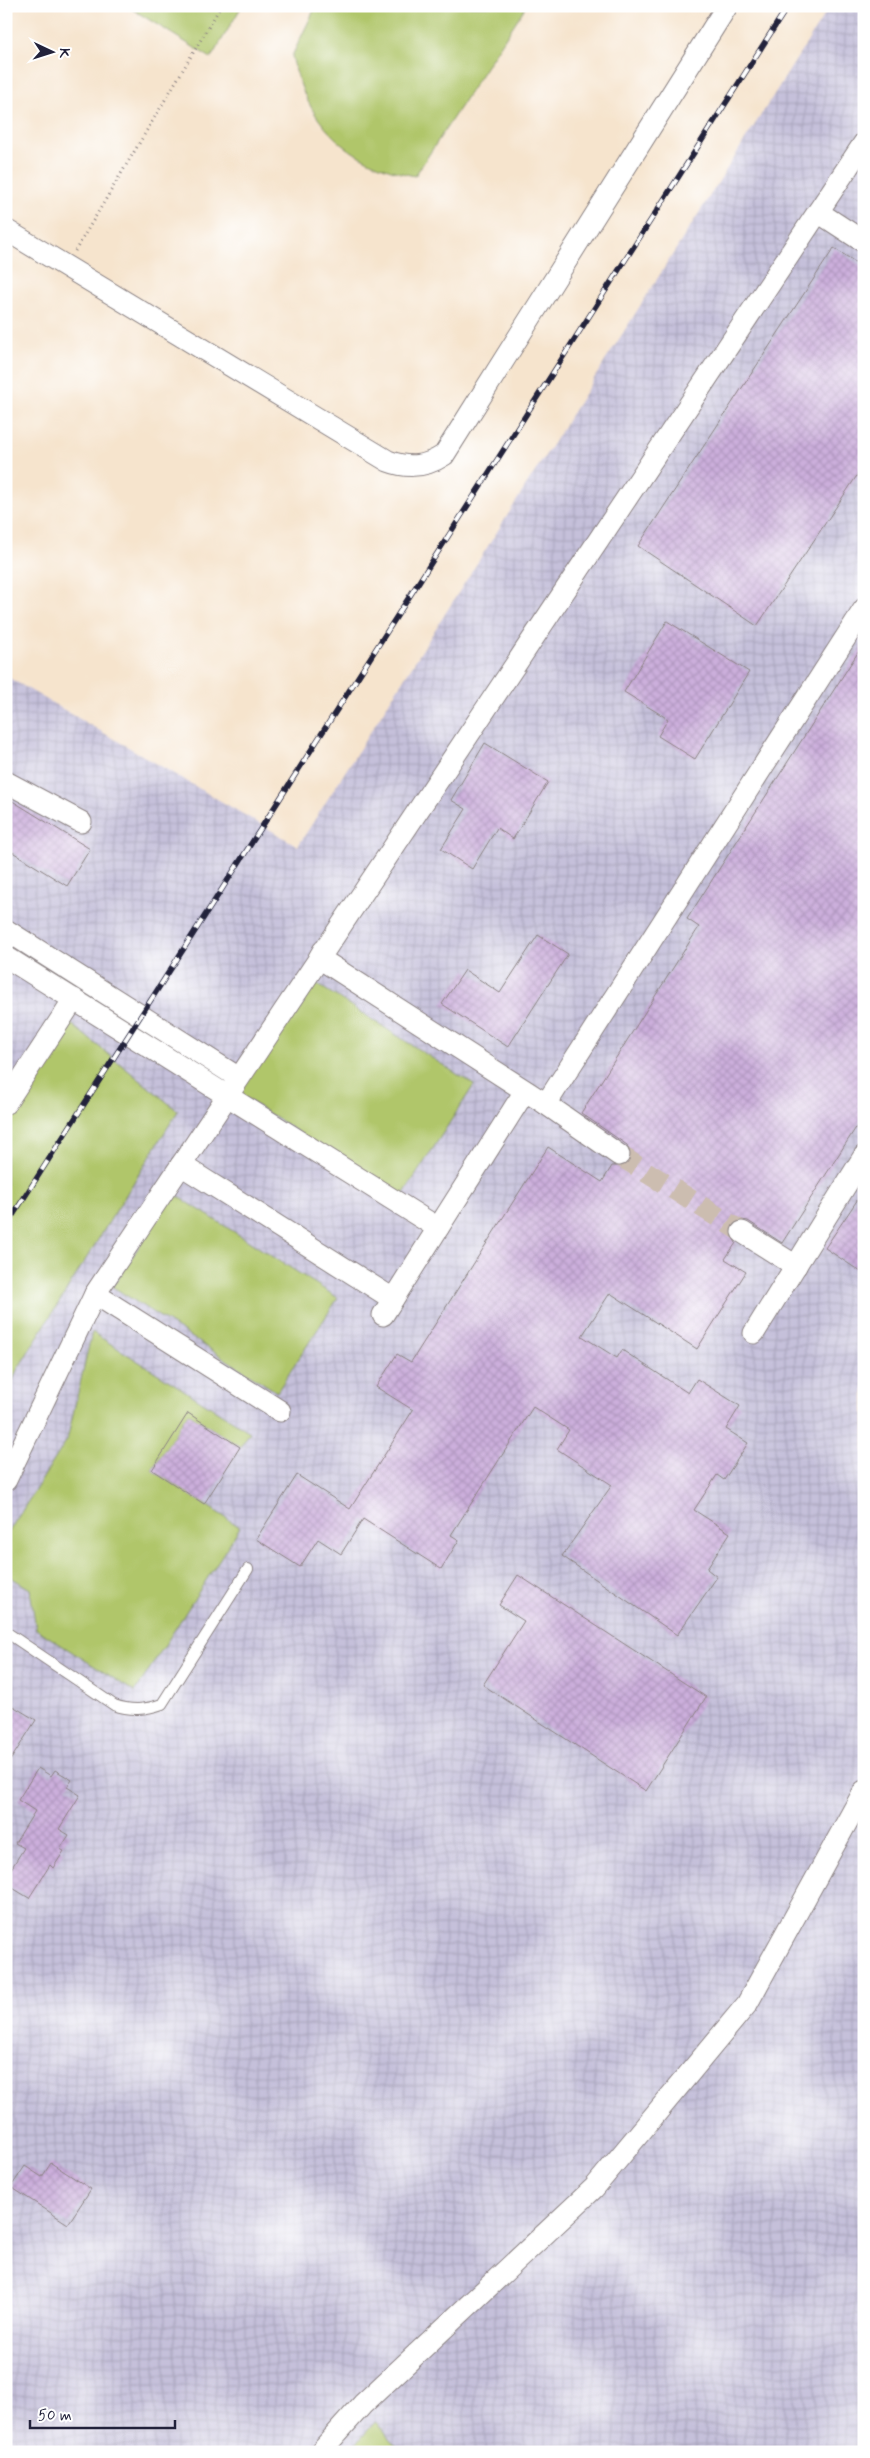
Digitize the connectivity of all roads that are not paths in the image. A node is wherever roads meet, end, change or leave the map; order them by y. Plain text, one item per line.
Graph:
1 (727, 6) edge
2 (864, 143) edge
3 (818, 212) junction
4 (7, 232) edge
5 (864, 242) edge
6 (864, 609) edge
7 (6, 782) edge
8 (81, 822) dead end
9 (6, 930) edge
10 (324, 951) junction
11 (6, 957) edge
12 (74, 999) junction
13 (233, 1086) junction
14 (525, 1091) junction
15 (6, 1103) edge
16 (546, 1104) junction
17 (619, 1155) tunnel mouth
18 (864, 1156) edge
19 (181, 1165) junction
20 (438, 1228) junction
21 (742, 1232) tunnel mouth
22 (796, 1266) junction
23 (95, 1294) junction
24 (754, 1333) dead end
25 (280, 1411) dead end
26 (6, 1480) edge
27 (248, 1570) dead end
28 (6, 1632) edge
29 (864, 1791) edge
30 (320, 2452) edge

1 - 4 street
2 - 3 street
3 - 5 street
3 - 10 street
6 - 16 street
7 - 8 street
9 - 13 street
10 - 13 street
10 - 14 street
11 - 12 street
12 - 13 street
12 - 15 street
13 - 19 street
13 - 20 street
14 - 16 street
14 - 20 street
16 - 17 street
18 - 22 street
19 - 20 street
19 - 23 street
21 - 22 street
22 - 24 street
23 - 25 street
23 - 26 street
27 - 28 lane
29 - 30 street

